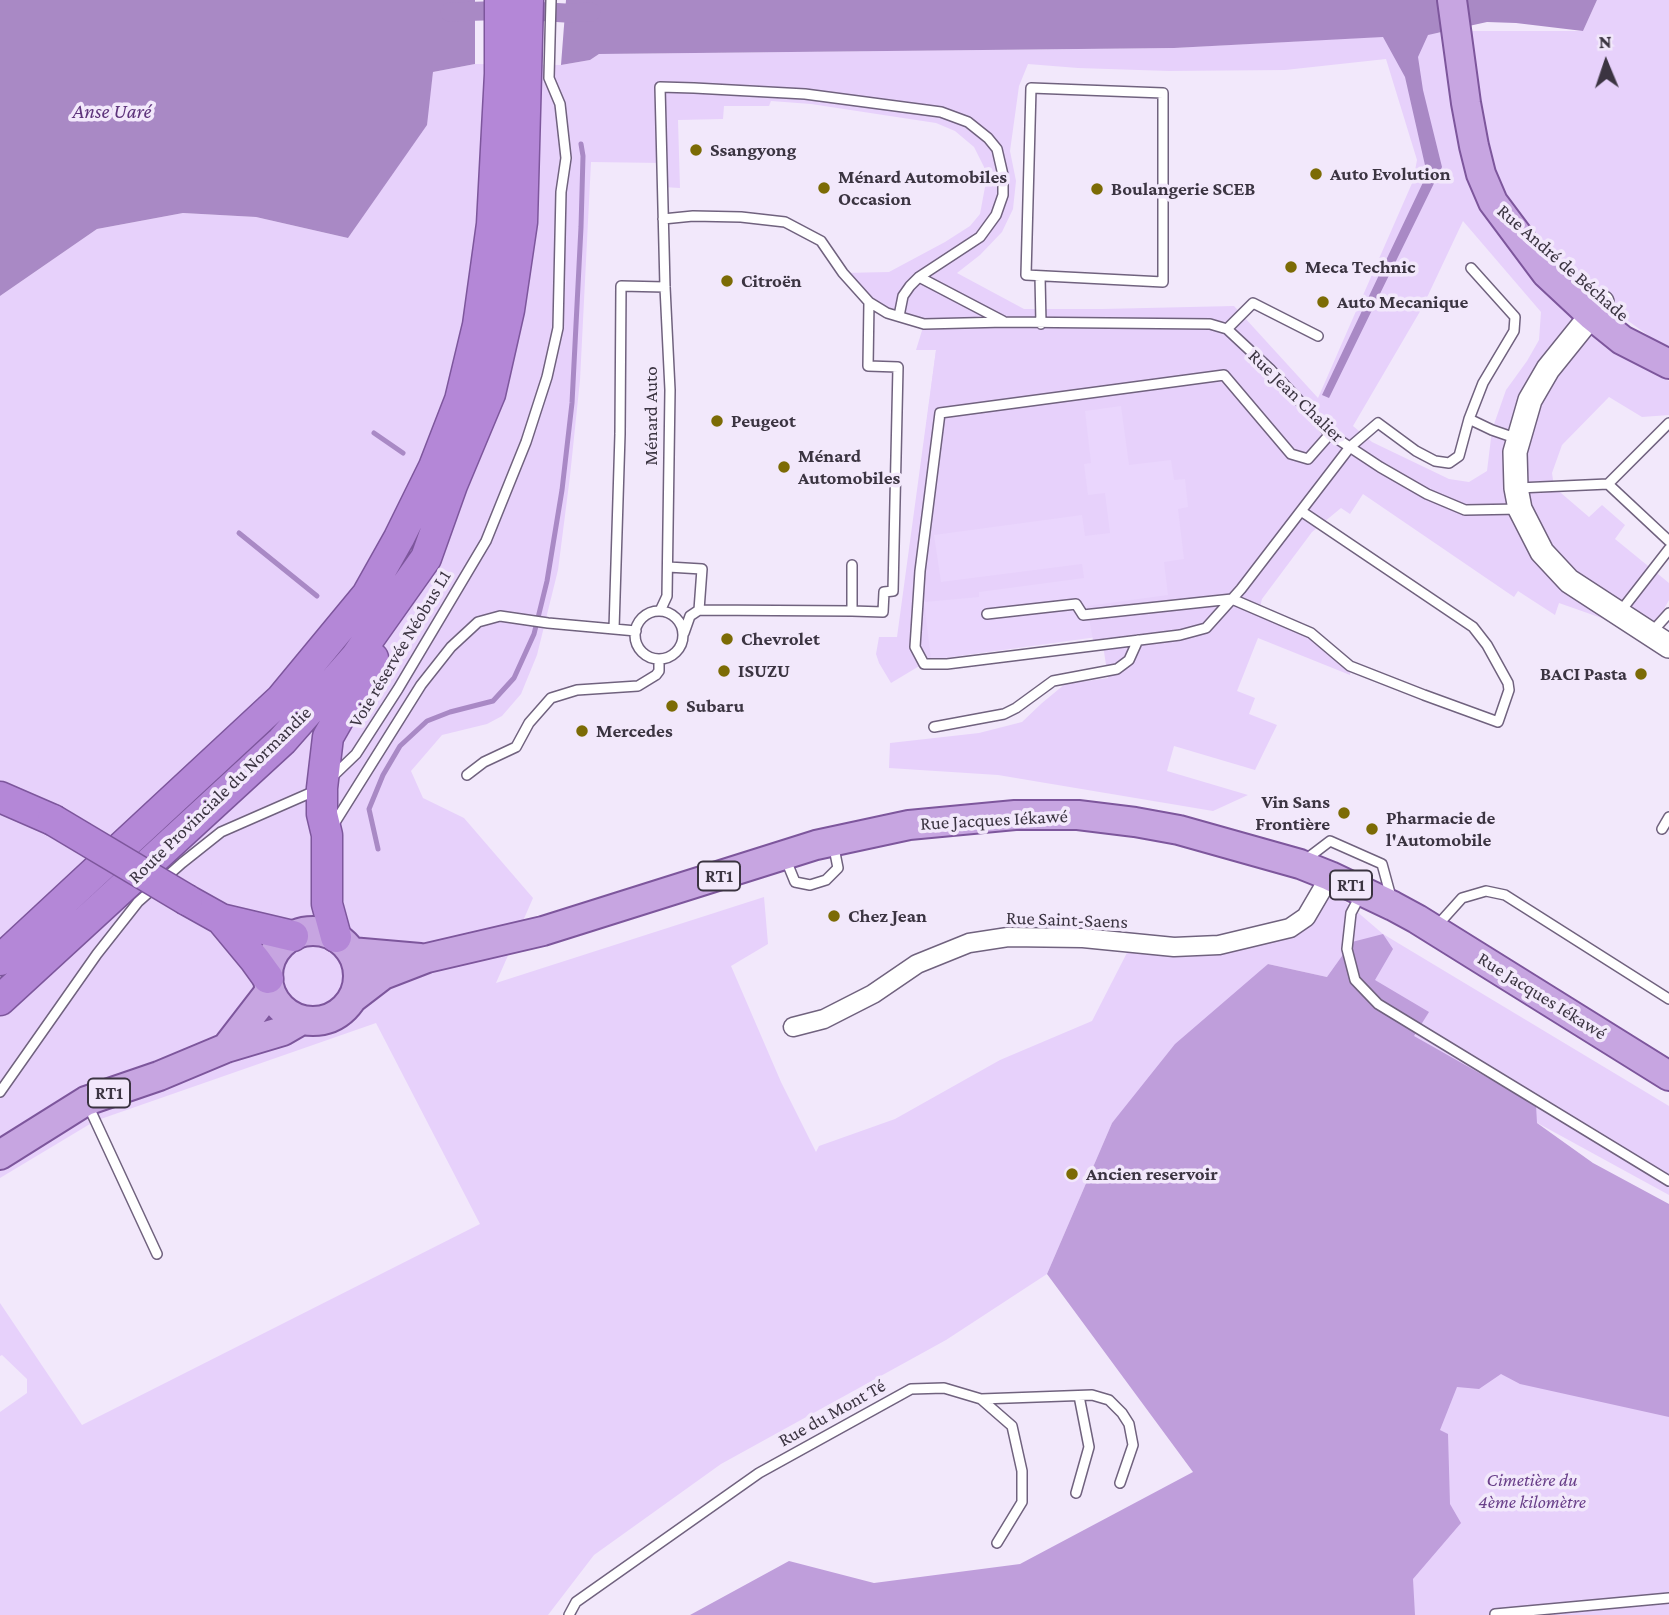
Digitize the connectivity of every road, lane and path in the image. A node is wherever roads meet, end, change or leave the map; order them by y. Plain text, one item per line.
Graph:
1 (500, 0) edge
2 (527, 0) edge
3 (551, 0) edge
4 (1452, 0) edge
5 (525, 76) junction
6 (663, 219) junction
7 (1471, 268) dead end
8 (1040, 276) junction
9 (919, 277) junction
10 (665, 287) junction
11 (869, 302) junction
12 (1597, 308) junction
13 (899, 316) junction
14 (1004, 322) junction
15 (1041, 324) junction
16 (1227, 329) junction
17 (1318, 336) dead end
18 (1669, 346) edge
19 (1669, 364) edge
20 (1469, 419) junction
21 (1669, 423) edge
22 (1330, 434) junction
23 (1518, 439) junction
24 (1350, 447) junction
25 (1608, 484) junction
26 (1518, 499) junction
27 (1301, 511) junction
28 (1669, 541) edge
29 (1669, 549) edge
30 (426, 558) junction
31 (852, 565) dead end
32 (668, 567) junction
33 (1232, 599) junction
34 (699, 610) junction
35 (660, 611) junction
36 (852, 611) junction
37 (1669, 613) edge
38 (987, 614) dead end
39 (1619, 614) junction
40 (614, 629) junction
41 (636, 631) junction
42 (683, 635) junction
43 (1138, 640) junction
44 (1660, 640) edge
45 (659, 659) junction
46 (934, 727) dead end
47 (467, 775) dead end
48 (322, 788) junction
49 (0, 797) edge
50 (0, 809) edge
51 (1669, 817) edge
52 (53, 820) junction
53 (1662, 829) dead end
54 (327, 835) junction
55 (1300, 864) junction
56 (1330, 876) junction
57 (76, 888) junction
58 (1363, 890) junction
59 (1393, 905) junction
60 (221, 919) junction
61 (1434, 929) junction
62 (0, 934) edge
63 (293, 936) junction
64 (343, 944) junction
65 (426, 958) junction
66 (0, 960) edge
67 (269, 984) junction
68 (353, 998) junction
69 (1669, 999) edge
70 (0, 1000) edge
71 (302, 1020) junction
72 (793, 1027) dead end
73 (226, 1048) junction
74 (1662, 1071) edge
75 (0, 1092) edge
76 (86, 1101) junction
77 (0, 1155) edge
78 (1669, 1181) edge
79 (158, 1254) dead end
80 (1079, 1396) junction
81 (981, 1399) junction
82 (1120, 1483) dead end
83 (1076, 1493) dead end
84 (997, 1543) dead end
85 (1669, 1598) edge
86 (569, 1615) edge
87 (1496, 1615) edge

1 - 5 highway, Route Provinciale du Normandie
2 - 5 highway, Route Provinciale du Normandie
3 - 5 lane
4 - 12 main road, Rue André de Béchade
5 - 30 highway, Route Provinciale du Normandie
5 - 48 lane, Voie réservée Néobus L1
5 - 57 highway, Route Provinciale du Normandie
6 - 9 lane, Ménard Auto
6 - 10 lane, Ménard Auto
6 - 11 lane
7 - 20 lane
8 - 8 lane
8 - 15 lane
9 - 13 lane
9 - 14 lane
10 - 32 lane, Ménard Auto
10 - 40 lane
11 - 13 lane
11 - 36 lane
12 - 18 main road, Rue André de Béchade
12 - 19 main road, Rue André de Béchade
12 - 23 street
13 - 14 lane
14 - 15 lane
15 - 16 lane
16 - 17 lane
16 - 22 lane, Rue Jean Chalier
20 - 23 lane
20 - 24 lane
21 - 25 lane
22 - 24 lane, Rue Jean Chalier
22 - 43 lane
23 - 26 street
24 - 26 lane, Rue Jean Chalier
24 - 27 lane
25 - 26 lane, Rue Jean Chalier
25 - 28 lane
26 - 39 street
27 - 33 lane
27 - 33 lane
29 - 39 lane
30 - 48 highway
30 - 70 highway, Route Provinciale du Normandie
31 - 36 lane
32 - 34 lane
32 - 35 lane, Ménard Auto
33 - 38 lane
33 - 43 lane
34 - 36 lane
34 - 42 lane
35 - 41 lane
35 - 42 lane
37 - 44 lane
39 - 44 street
40 - 41 lane
40 - 54 lane
41 - 45 lane
42 - 45 lane
43 - 46 lane
45 - 47 lane
48 - 54 highway
48 - 75 lane, Voie réservée Néobus L1
49 - 52 highway
50 - 52 highway
51 - 53 lane
52 - 60 highway, bridge
54 - 64 highway
55 - 56 main road, Rue Jacques Iékawé / RT1
55 - 59 lane
55 - 65 main road, Rue Jacques Iékawé / RT1
56 - 58 main road, Rue Jacques Iékawé / RT1
56 - 72 street, Rue Saint-Saens
57 - 62 highway
57 - 66 highway, Route Provinciale du Normandie
58 - 59 main road, Rue Jacques Iékawé / RT1
58 - 78 lane
59 - 61 main road, Rue Jacques Iékawé / RT1
60 - 63 highway
60 - 67 highway
61 - 69 lane
61 - 74 main road, Rue Jacques Iékawé / RT1
63 - 64 main road
63 - 67 main road
64 - 65 main road, Rue Jacques Iékawé / RT1
64 - 68 main road
65 - 68 main road, Rue Jacques Iékawé / RT1
67 - 71 main road
67 - 73 main road, RT1
68 - 71 main road
71 - 73 main road, RT1
73 - 76 main road, RT1
76 - 77 main road, RT1
76 - 79 lane
80 - 81 lane, Rue du Mont Té
80 - 82 lane, Rue du Mont Té
80 - 83 lane
81 - 84 lane
81 - 86 lane, Rue du Mont Té
85 - 87 lane

